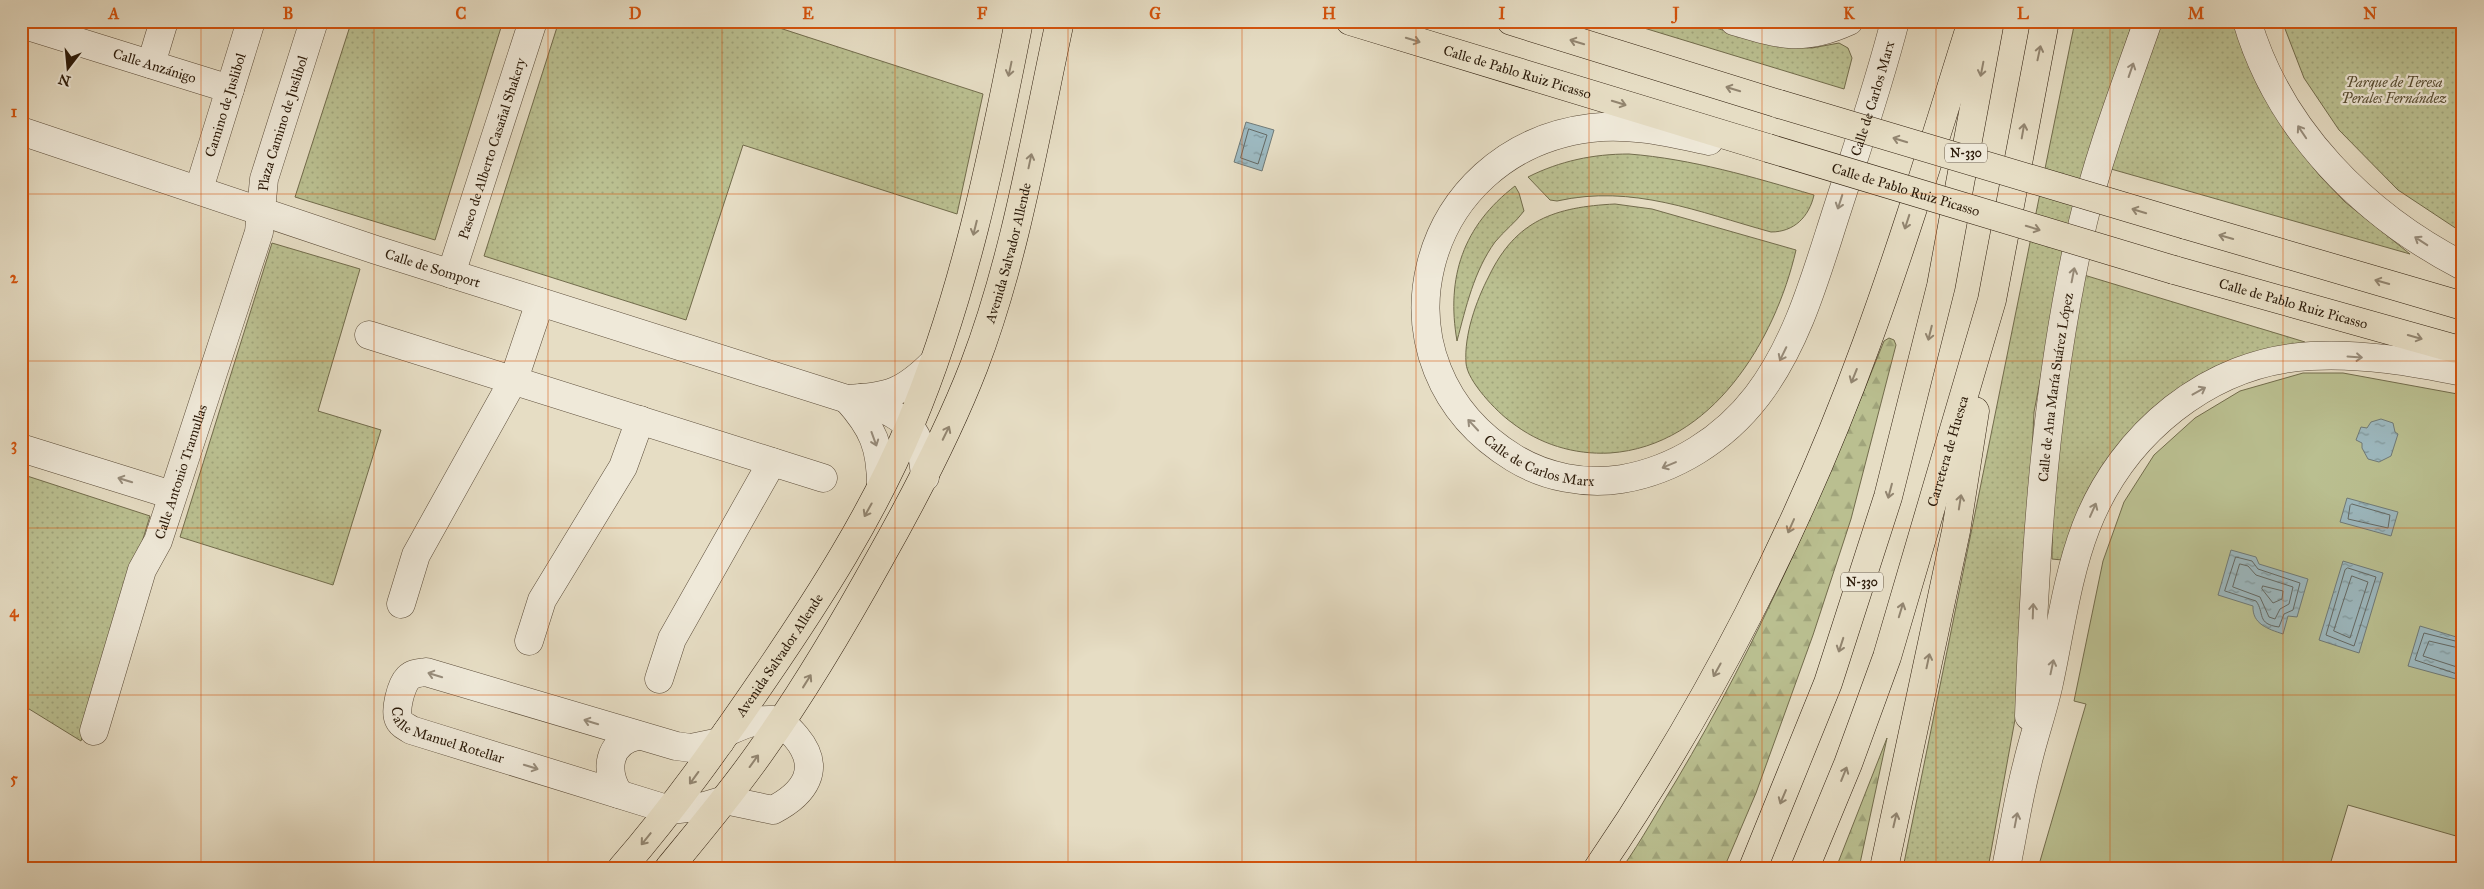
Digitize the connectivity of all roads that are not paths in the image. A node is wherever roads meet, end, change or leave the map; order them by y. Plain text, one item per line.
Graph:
1 (164, 21) edge
2 (251, 21) edge
3 (533, 21) edge
4 (1020, 21) edge
5 (1060, 21) edge
6 (1071, 21) edge
7 (1350, 21) edge
8 (1511, 21) edge
9 (1734, 21) edge
10 (1849, 21) edge
11 (1895, 21) edge
12 (1972, 21) edge
13 (1990, 21) edge
14 (2045, 21) edge
15 (2148, 21) edge
16 (2247, 21) edge
17 (21, 24) edge
18 (311, 30) edge
19 (1054, 50) junction
20 (151, 64) junction
21 (230, 90) junction
22 (21, 132) edge
23 (1765, 147) junction
24 (198, 189) junction
25 (261, 210) junction
26 (2463, 266) edge
27 (451, 274) junction
28 (1992, 300) junction
29 (540, 302) junction
30 (2463, 306) edge
31 (369, 334) dead end
32 (2463, 351) edge
33 (933, 362) junction
34 (2463, 372) edge
35 (514, 379) junction
36 (854, 399) junction
37 (640, 420) junction
38 (910, 426) junction
39 (21, 448) edge
40 (772, 462) junction
41 (925, 477) junction
42 (823, 478) dead end
43 (881, 486) junction
44 (172, 495) junction
45 (401, 604) dead end
46 (529, 641) dead end
47 (659, 679) dead end
48 (781, 722) junction
49 (94, 731) dead end
50 (637, 736) junction
51 (724, 737) junction
52 (2027, 765) junction
53 (619, 794) junction
54 (725, 800) junction
55 (670, 810) junction
56 (622, 868) edge
57 (669, 868) edge
58 (1598, 868) edge
59 (1753, 868) edge
60 (1805, 868) edge
61 (1884, 868) edge
62 (2006, 868) edge

1 - 20 street
2 - 21 street, Camino de Juslibol
3 - 27 street, Paseo de Alberto Casañal Shakery
4 -> 33 main road, Avenida Salvador Allende
5 - 19 main road, Avenida Salvador Allende
6 - 19 main road
7 -> 23 main road, Calle de Pablo Ruiz Picasso
30 -> 8 main road, bridge
9 - 10 street
11 -> 23 street, Calle de Carlos Marx
12 -> 58 main road
13 -> 59 main road, N-330
28 -> 14 main road, Carretera de Huesca
52 -> 15 street, Calle de Ana María Suárez López
26 -> 16 street
17 - 20 street, Calle Anzánigo
18 - 25 street, Plaza Camino de Juslibol
41 -> 19 main road, Avenida Salvador Allende
20 - 21 street, Calle Anzánigo
21 - 24 street, Camino de Juslibol
22 - 24 street, Calle de Somport
23 -> 32 main road, Calle de Pablo Ruiz Picasso, bridge
24 - 25 street, Calle de Somport
25 - 27 street, Calle de Somport
25 - 44 street, Calle Antonio Tramullas
27 - 29 street, Calle de Somport
60 -> 28 main road, Carretera de Huesca
61 -> 28 main road
29 - 35 street
29 - 36 street, Calle de Somport
31 - 35 street
33 - 36 street, Calle de Somport
33 - 38 main road, Avenida Salvador Allende
52 -> 34 street, Calle de Ana María Suárez López
35 - 37 street
35 - 45 street
36 - 38 street
36 -> 43 street
37 - 40 street
37 - 46 street
38 - 41 street
38 - 43 main road, Avenida Salvador Allende
44 -> 39 street
40 - 42 street
40 - 47 street
48 -> 41 main road, Avenida Salvador Allende
43 -> 51 main road, Avenida Salvador Allende
44 - 49 street, Calle Antonio Tramullas
48 - 51 street, Calle Manuel Rotellar
54 -> 48 main road, Avenida Salvador Allende
48 - 54 street
50 - 51 street, Calle Manuel Rotellar
50 - 53 street
50 -> 53 street, Calle Manuel Rotellar
51 -> 55 main road, Avenida Salvador Allende
62 -> 52 street, Calle de Ana María Suárez López
53 - 55 street, Calle Manuel Rotellar
54 - 55 street, Calle Manuel Rotellar
54 - 57 main road, Avenida Salvador Allende
55 -> 56 main road, Avenida Salvador Allende

